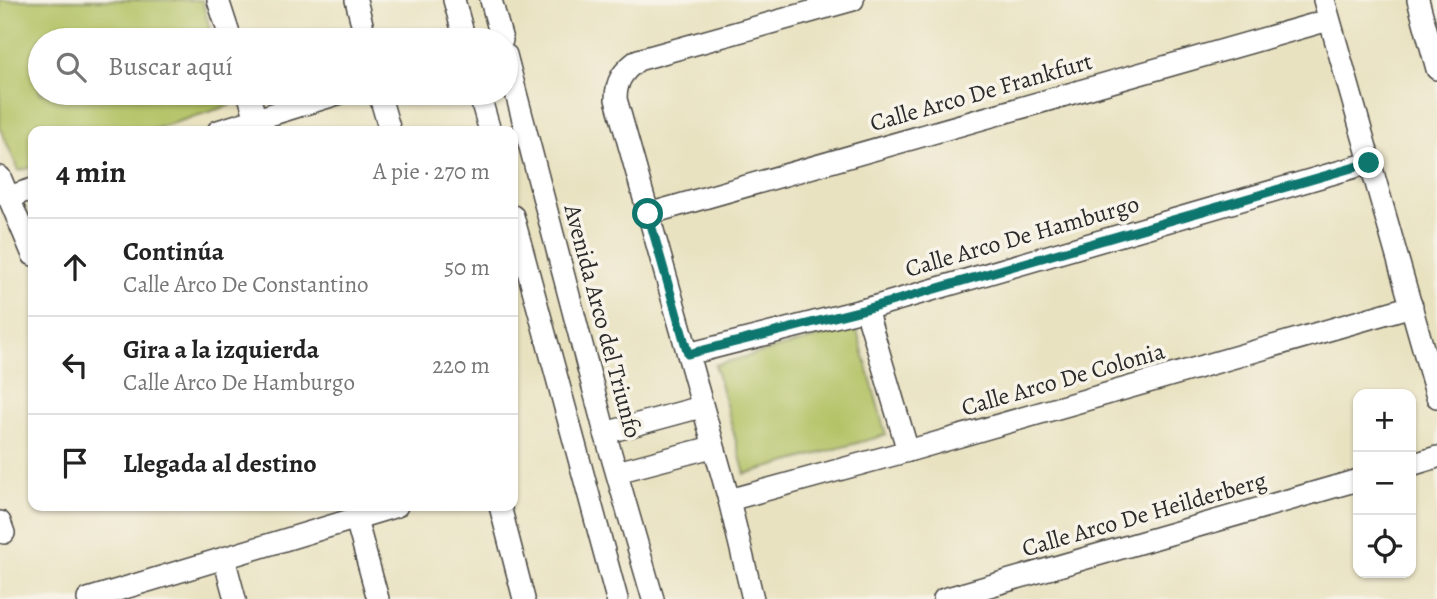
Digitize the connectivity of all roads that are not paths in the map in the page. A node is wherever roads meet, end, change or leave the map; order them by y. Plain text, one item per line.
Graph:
1 (219, 0) edge
2 (356, 0) edge
3 (454, 0) edge
4 (491, 0) edge
5 (853, 0) edge
6 (1418, 0) edge
7 (1326, 10) edge
8 (227, 28) edge
9 (363, 28) edge
10 (462, 28) edge
11 (499, 28) edge
12 (1437, 69) edge
13 (518, 100) edge
14 (252, 105) edge
15 (302, 105) edge
16 (382, 105) edge
17 (482, 105) edge
18 (256, 119) junction
19 (234, 126) edge
20 (389, 126) edge
21 (488, 126) edge
22 (1369, 163) junction
23 (4, 187) edge
24 (28, 189) edge
25 (648, 214) junction
26 (518, 234) edge
27 (28, 243) edge
28 (1412, 306) junction
29 (866, 309) junction
30 (688, 354) junction
31 (1437, 397) edge
32 (701, 407) junction
33 (606, 433) junction
34 (712, 447) junction
35 (908, 451) junction
36 (1437, 457) edge
37 (1416, 463) edge
38 (617, 472) junction
39 (1353, 481) edge
40 (729, 500) junction
41 (381, 511) edge
42 (501, 511) edge
43 (356, 519) junction
44 (224, 558) junction
45 (93, 598) edge
46 (235, 599) edge
47 (378, 599) edge
48 (524, 599) edge
49 (617, 599) edge
50 (653, 599) edge
51 (753, 599) edge
52 (944, 599) edge

1 - 8 street
2 - 9 street
3 - 10 street
4 - 11 street
5 - 25 street
6 - 12 street
7 - 22 street
7 - 25 street, Calle Arco De Frankfurt
13 - 33 street, Avenida Arco del Triunfo
14 - 18 street
15 - 18 street
16 - 20 street
17 - 21 street
18 - 19 street
22 - 28 street
22 - 29 street, Calle Arco De Hamburgo
23 - 24 street
23 - 27 street
25 - 30 street
26 - 49 street
28 - 31 street
28 - 35 street, Calle Arco De Colonia
29 - 30 street, Calle Arco De Hamburgo
29 - 35 street
30 - 32 street
32 - 33 street
32 - 34 street
33 - 38 street, Avenida Arco del Triunfo
34 - 38 street
34 - 40 street
35 - 40 street, Calle Arco De Colonia
36 - 37 street
38 - 50 street, Avenida Arco del Triunfo
39 - 52 street, Calle Arco De Heilderberg
40 - 51 street
41 - 43 street
42 - 48 street
43 - 44 street
43 - 47 street
44 - 45 street
44 - 46 street

